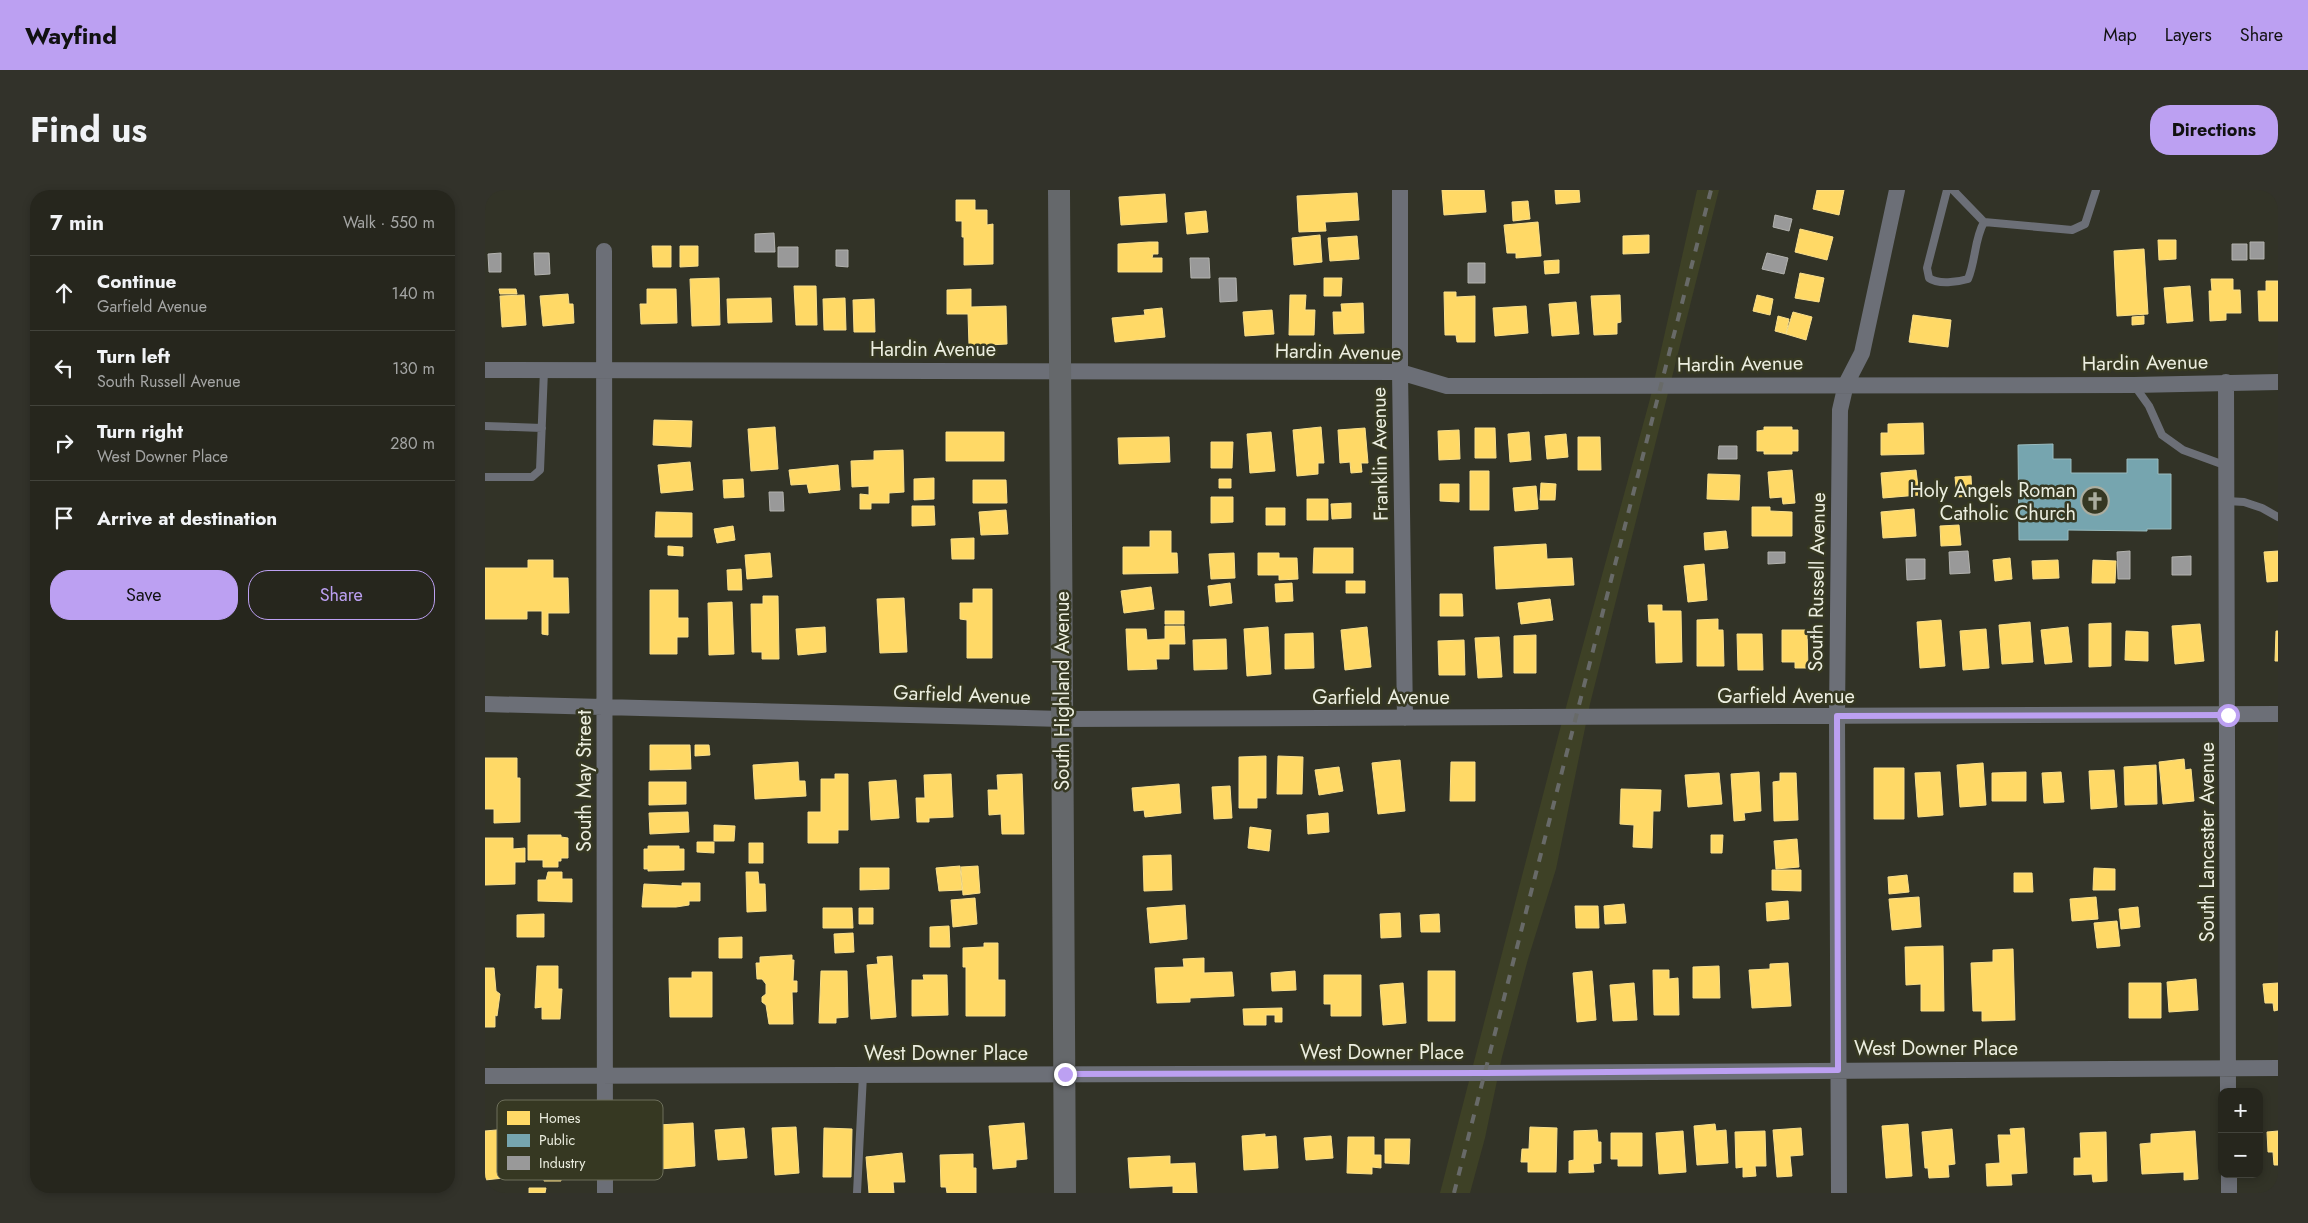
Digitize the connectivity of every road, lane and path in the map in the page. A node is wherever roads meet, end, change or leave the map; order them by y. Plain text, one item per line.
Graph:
1 (1059, 190) edge
2 (1400, 190) edge
3 (1897, 190) edge
4 (1947, 190) edge
5 (1953, 190) edge
6 (2096, 190) edge
7 (1984, 222) junction
8 (605, 250) dead end
9 (485, 370) edge
10 (544, 370) junction
11 (606, 370) junction
12 (1060, 371) junction
13 (1400, 372) junction
14 (2226, 382) junction
15 (2278, 382) edge
16 (1846, 384) junction
17 (2134, 385) junction
18 (485, 426) edge
19 (542, 428) junction
20 (2227, 466) junction
21 (485, 477) edge
22 (2227, 501) junction
23 (2278, 517) edge
24 (485, 704) edge
25 (605, 706) junction
26 (2278, 714) edge
27 (2228, 715) junction
28 (1837, 716) junction
29 (1405, 718) junction
30 (1062, 719) junction
31 (2228, 1068) junction
32 (2278, 1068) edge
33 (1838, 1070) junction
34 (1065, 1074) junction
35 (863, 1075) junction
36 (485, 1076) edge
37 (606, 1076) junction
38 (2228, 1088) edge
39 (606, 1100) edge
40 (2229, 1178) edge
41 (605, 1180) edge
42 (605, 1193) edge
43 (857, 1193) edge
44 (1065, 1193) edge
45 (1839, 1193) edge
46 (2229, 1193) edge

1 - 12 street, South Highland Avenue
2 - 13 street, Franklin Avenue
3 - 16 street, South Russell Avenue
4 - 7 lane
5 - 7 lane
6 - 7 lane
8 - 11 street, South May Street
9 - 10 street, Hardin Avenue
10 - 11 street, Hardin Avenue
10 - 19 lane
11 - 12 street, Hardin Avenue
11 - 25 street, South May Street
12 - 13 street, Hardin Avenue
12 - 30 street, South Highland Avenue
13 - 16 street, Hardin Avenue
13 - 29 street, Franklin Avenue
14 - 15 street, Hardin Avenue
14 - 17 street, Hardin Avenue
14 - 20 street, South Lancaster Avenue
16 - 17 street, Hardin Avenue
16 - 28 street, South Russell Avenue
17 - 20 lane
18 - 19 lane
19 - 21 lane
20 - 22 street, South Lancaster Avenue
22 - 23 lane
22 - 27 street, South Lancaster Avenue
24 - 25 street, Garfield Avenue
25 - 30 street, Garfield Avenue
25 - 37 street, South May Street
26 - 27 street, Garfield Avenue
27 - 28 street, Garfield Avenue
27 - 31 street, South Lancaster Avenue
28 - 29 street, Garfield Avenue
28 - 33 street, South Russell Avenue
29 - 30 street, Garfield Avenue
30 - 34 street, South Highland Avenue
31 - 32 street, West Downer Place
31 - 33 street, West Downer Place
31 - 38 street, South Lancaster Avenue
33 - 34 street, West Downer Place
33 - 45 street, South Russell Avenue
34 - 35 street, West Downer Place
34 - 44 street, South Highland Avenue
35 - 37 street, West Downer Place
35 - 43 lane
36 - 37 street, West Downer Place
37 - 39 street, South May Street
40 - 46 street
41 - 42 street, South May Street

